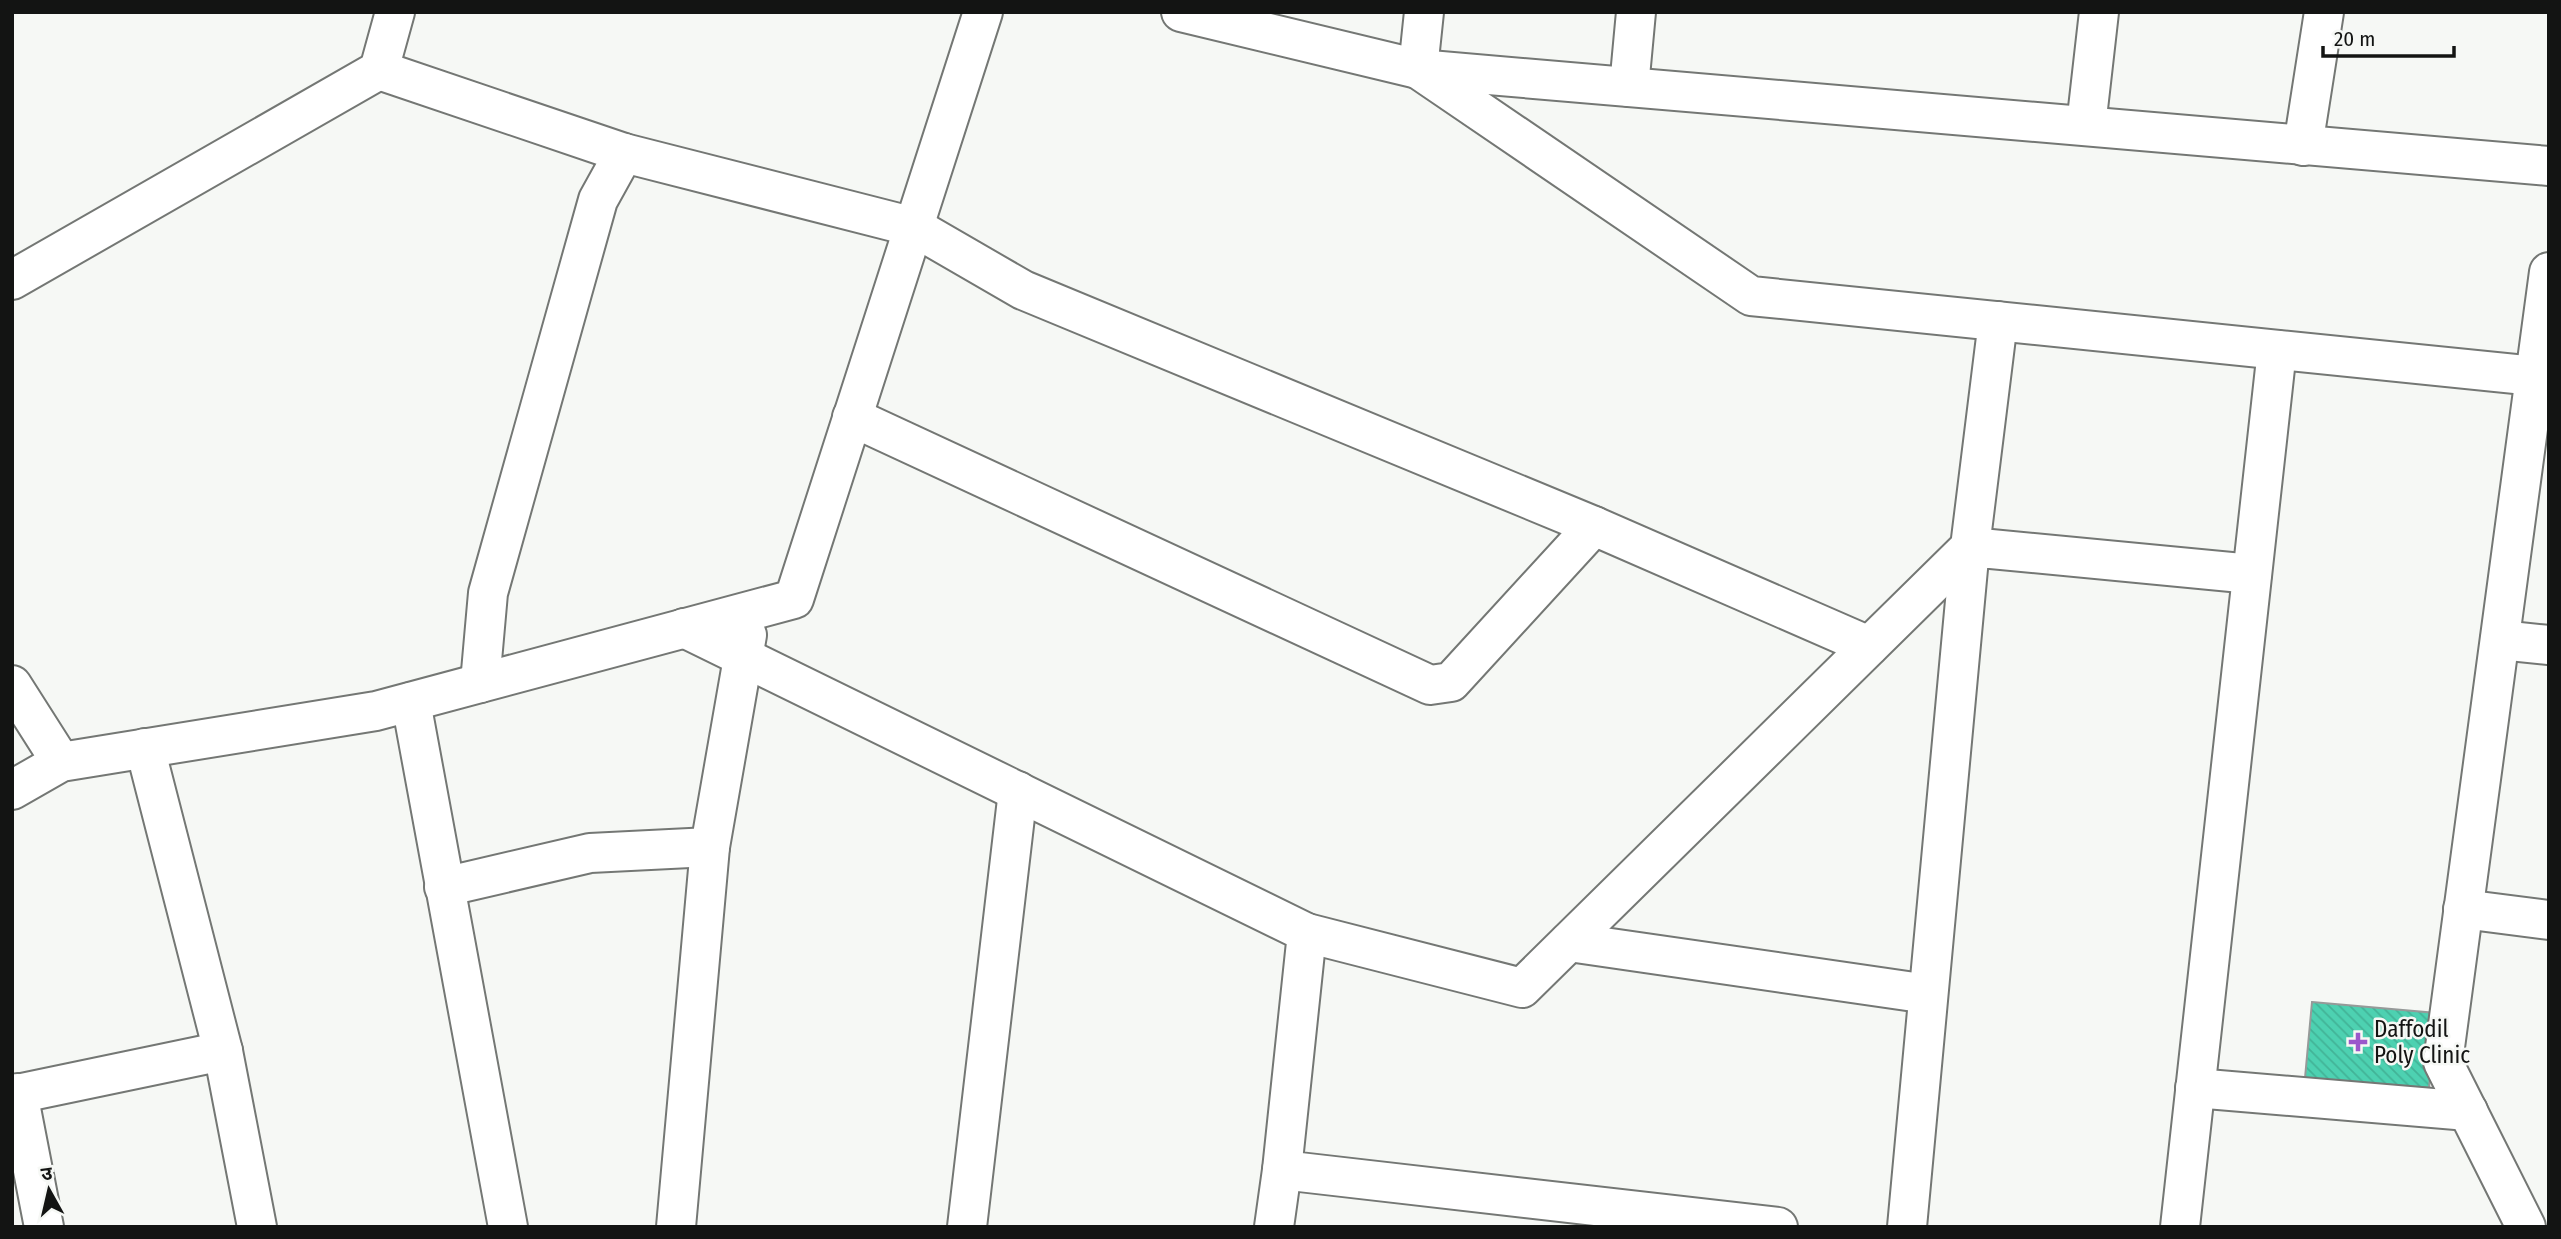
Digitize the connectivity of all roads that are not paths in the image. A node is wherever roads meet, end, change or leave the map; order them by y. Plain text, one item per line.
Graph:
1 (395, 12) edge
2 (983, 12) edge
3 (1181, 12) edge
4 (1424, 12) edge
5 (1636, 12) edge
6 (2099, 12) edge
7 (2324, 12) edge
8 (1418, 69) junction
9 (379, 70) junction
10 (1629, 87) junction
11 (2086, 127) junction
12 (2303, 146) junction
13 (624, 153) junction
14 (2549, 166) edge
15 (914, 227) junction
16 (2549, 272) edge
17 (12, 280) edge
18 (1998, 321) junction
19 (2277, 350) junction
20 (2535, 376) junction
21 (852, 417) junction
22 (1594, 526) junction
23 (1970, 547) junction
24 (2252, 574) junction
25 (749, 611) junction
26 (684, 628) junction
27 (2500, 640) junction
28 (2549, 645) edge
29 (1869, 646) junction
30 (745, 658) junction
31 (480, 683) junction
32 (12, 685) edge
33 (411, 702) junction
34 (145, 748) junction
35 (61, 762) junction
36 (12, 790) edge
37 (1018, 792) junction
38 (710, 847) junction
39 (444, 887) junction
40 (2463, 909) junction
41 (2549, 920) edge
42 (1307, 933) junction
43 (1569, 942) junction
44 (1928, 994) junction
45 (223, 1051) junction
46 (2195, 1088) junction
47 (15, 1094) edge
48 (2468, 1111) junction
49 (1282, 1170) junction
50 (44, 1227) edge
51 (257, 1227) edge
52 (508, 1227) edge
53 (676, 1227) edge
54 (967, 1227) edge
55 (1274, 1227) edge
56 (1778, 1227) edge
57 (1907, 1227) edge
58 (2180, 1227) edge
59 (2526, 1227) edge

1 - 9 street
2 - 15 street
3 - 8 street
4 - 8 street
5 - 10 street
6 - 11 street
7 - 12 street
8 - 10 street
8 - 18 street
9 - 13 street
9 - 17 street
10 - 11 street
11 - 12 street
12 - 14 street
13 - 15 street
13 - 31 street
15 - 21 street
15 - 22 street
16 - 20 street
18 - 19 street
18 - 23 street
19 - 20 street
19 - 24 street
20 - 27 street
21 - 22 street
21 - 25 street
22 - 29 street
23 - 24 street
23 - 29 street
23 - 44 street
24 - 46 street
25 - 26 street
25 - 30 street
26 - 30 street
26 - 31 street
27 - 28 street
27 - 40 street
29 - 43 street
30 - 37 street
30 - 38 street
31 - 33 street
32 - 35 street
33 - 34 street
33 - 39 street
34 - 35 street
34 - 45 street
35 - 36 street
37 - 42 street
37 - 54 street
38 - 39 street
38 - 53 street
39 - 52 street
40 - 41 street
40 - 48 street
42 - 43 street
42 - 49 street
43 - 44 street
44 - 57 street
45 - 47 street
45 - 51 street
46 - 48 street
46 - 58 street
47 - 50 street
48 - 59 street
49 - 55 street
49 - 56 street

